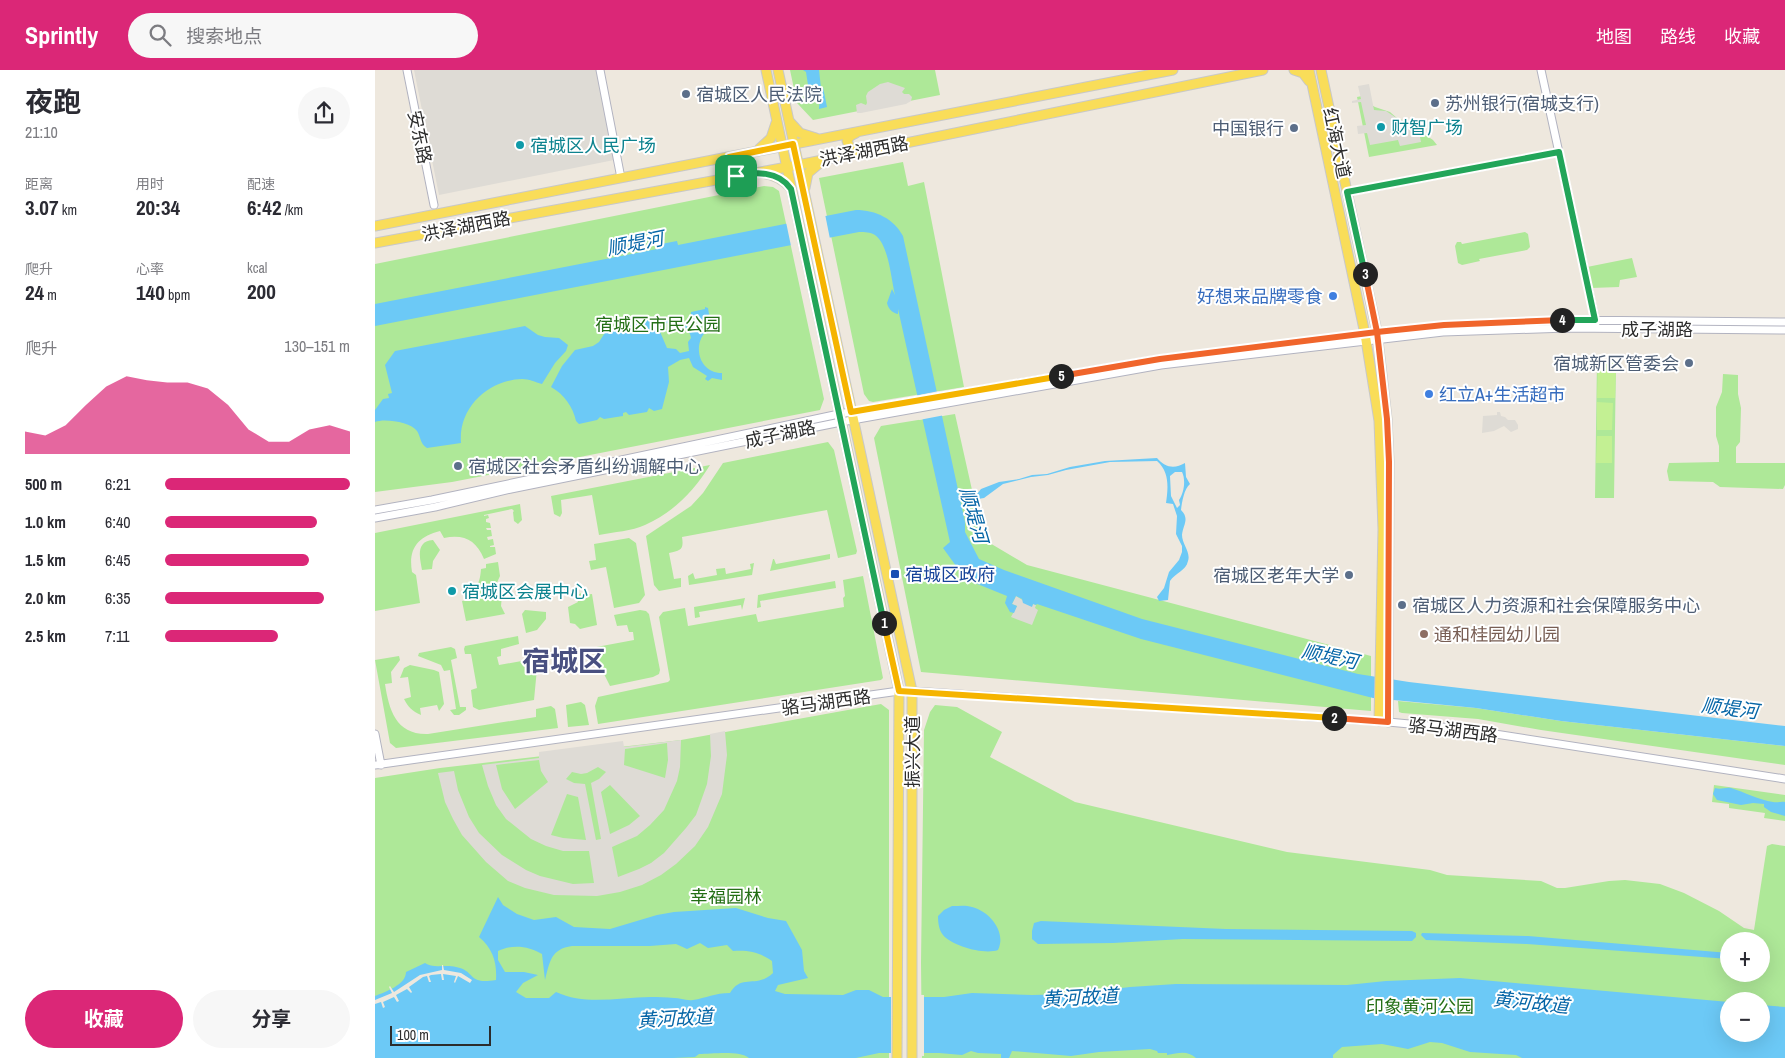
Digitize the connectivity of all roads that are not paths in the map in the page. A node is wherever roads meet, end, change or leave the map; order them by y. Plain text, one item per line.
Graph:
1 (407, 70) edge
2 (600, 70) edge
3 (766, 70) edge
4 (778, 70) edge
5 (1173, 70) edge
6 (1262, 70) edge
7 (1294, 70) edge
8 (1309, 70) edge
9 (1321, 70) edge
10 (1328, 70) edge
11 (1541, 70) edge
12 (1313, 88) junction
13 (784, 99) junction
14 (772, 101) junction
15 (1328, 103) junction
16 (788, 118) junction
17 (776, 121) junction
18 (858, 131) junction
19 (821, 138) junction
20 (793, 144) junction
21 (782, 146) junction
22 (757, 151) junction
23 (863, 151) junction
24 (1559, 152) junction
25 (729, 157) junction
26 (826, 159) junction
27 (798, 164) junction
28 (786, 166) junction
29 (756, 172) junction
30 (736, 176) junction
31 (621, 178) junction
32 (791, 189) junction
33 (1347, 192) junction
34 (805, 197) junction
35 (434, 204) dead end
36 (794, 204) junction
37 (375, 226) edge
38 (375, 243) edge
39 (1595, 320) junction
40 (1785, 322) edge
41 (1597, 329) junction
42 (1785, 330) edge
43 (1377, 336) junction
44 (1366, 337) junction
45 (948, 399) junction
46 (852, 416) junction
47 (840, 418) junction
48 (375, 510) edge
49 (375, 518) edge
50 (1384, 658) junction
51 (899, 691) junction
52 (912, 691) junction
53 (1379, 721) junction
54 (1388, 722) junction
55 (375, 734) edge
56 (378, 765) edge
57 (1785, 778) edge
58 (897, 1058) edge
59 (912, 1058) edge

1 - 35 street, 安东路
2 - 31 street
3 - 14 main road, 振兴大道
4 - 13 main road, 振兴大道
5 - 18 main road, 洪泽湖西路
6 - 23 main road, 洪泽湖西路
7 - 12 main road
8 - 12 main road, 红海大道
9 - 15 main road, 红海大道
10 - 15 main road
11 - 24 street
12 - 44 main road, 红海大道
13 - 14 main road
13 - 16 main road, 振兴大道
14 - 17 main road, 振兴大道
15 - 33 main road, 红海大道
16 - 19 main road
16 - 20 main road, 振兴大道
17 - 21 main road, 振兴大道
17 - 22 main road
18 - 19 main road, 洪泽湖西路
18 - 23 main road
19 - 20 main road, 洪泽湖西路
20 - 21 main road, 洪泽湖西路
20 - 27 main road, 振兴大道
21 - 22 main road, 洪泽湖西路
21 - 28 main road, 振兴大道
22 - 25 main road, 洪泽湖西路
23 - 26 main road, 洪泽湖西路
24 - 33 street
24 - 39 street
25 - 30 main road
25 - 31 main road, 洪泽湖西路
26 - 27 main road, 洪泽湖西路
26 - 34 main road
27 - 28 main road, 洪泽湖西路
27 - 34 main road, 振兴大道
28 - 29 main road, 洪泽湖西路
28 - 32 main road, 振兴大道
29 - 30 main road, 洪泽湖西路
29 - 32 main road
30 - 38 main road, 洪泽湖西路
31 - 37 main road, 洪泽湖西路
32 - 36 main road, 振兴大道
33 - 43 main road, 红海大道
34 - 36 main road
34 - 46 main road, 振兴大道
36 - 47 main road, 振兴大道
39 - 40 street, 成子湖路
39 - 41 street
39 - 43 street, 成子湖路
41 - 42 street, 成子湖路
41 - 43 street, 成子湖路
43 - 44 street, 成子湖路
43 - 50 main road, 红海大道
44 - 45 street, 成子湖路
44 - 50 main road, 红海大道
45 - 46 street, 成子湖路
45 - 46 street, 成子湖路
46 - 47 street, 成子湖路
46 - 52 main road, 振兴大道
47 - 48 street, 成子湖路
47 - 49 street, 成子湖路
47 - 51 main road, 振兴大道
50 - 53 main road
50 - 54 main road, 红海大道
51 - 52 street, 骆马湖西路
51 - 56 street, 骆马湖西路
51 - 58 main road, 振兴大道
52 - 53 street, 骆马湖西路
52 - 59 main road, 振兴大道
53 - 54 street, 骆马湖西路
54 - 57 street, 骆马湖西路
55 - 56 street

